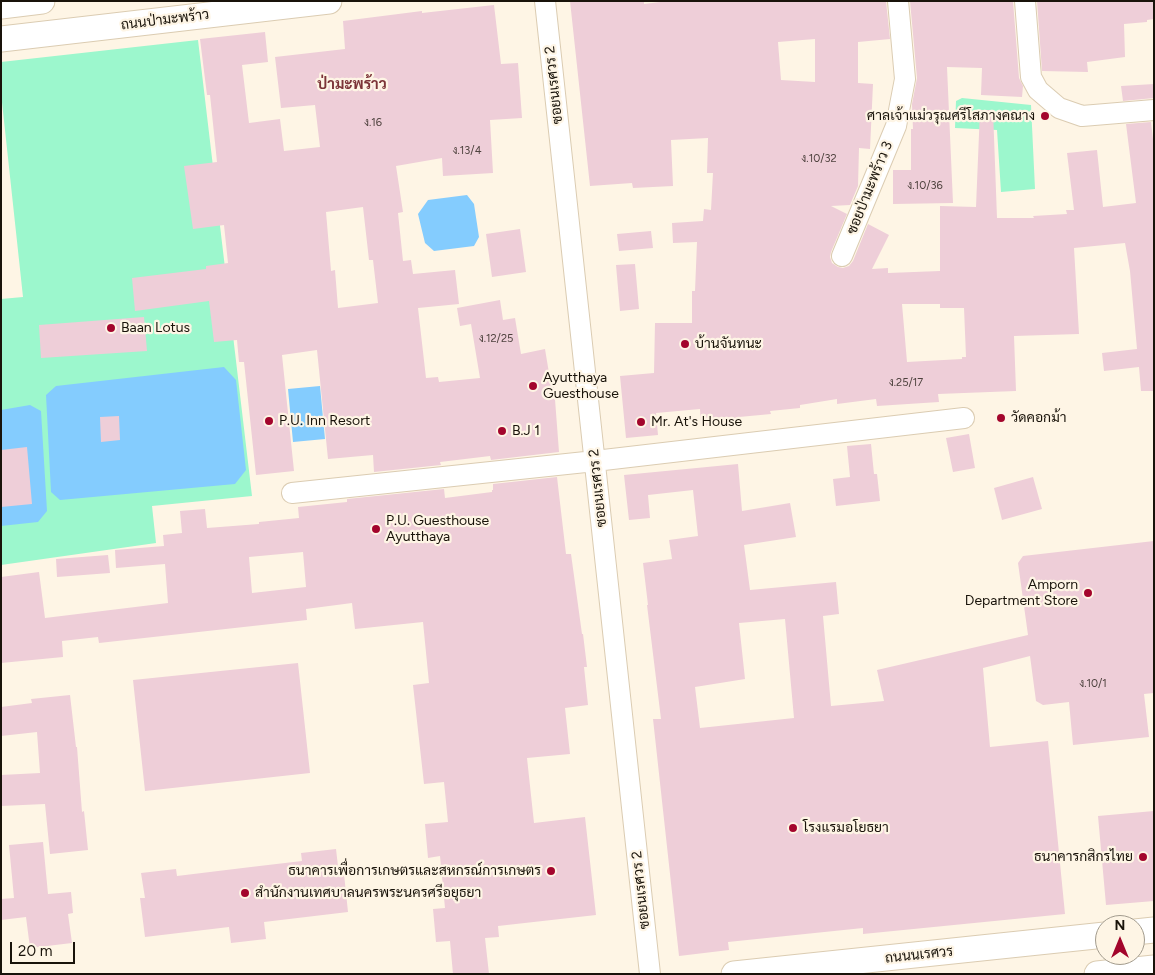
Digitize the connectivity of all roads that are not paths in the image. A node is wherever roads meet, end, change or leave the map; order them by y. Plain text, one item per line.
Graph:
1 (42, 1) edge
2 (329, 1) edge
3 (545, 1) edge
4 (898, 1) edge
5 (1025, 1) edge
6 (6, 6) edge
7 (8, 38) edge
8 (1154, 110) edge
9 (842, 256) dead end
10 (964, 418) dead end
11 (595, 461) junction
12 (292, 493) dead end
13 (1095, 936) edge
14 (1154, 968) edge
15 (650, 974) edge
16 (734, 974) edge
17 (1097, 974) edge

1 - 6 street
2 - 7 street, ถนนป่ามะพร้าว
3 - 11 street, ซอยนเรศวร 2
4 - 9 street, ซอยป่ามะพร้าว 3
5 - 8 street
6 - 7 street
10 - 11 street
11 - 12 street
11 - 15 street, ซอยนเรศวร 2
13 - 16 street, ถนนนเรศวร
14 - 17 street

